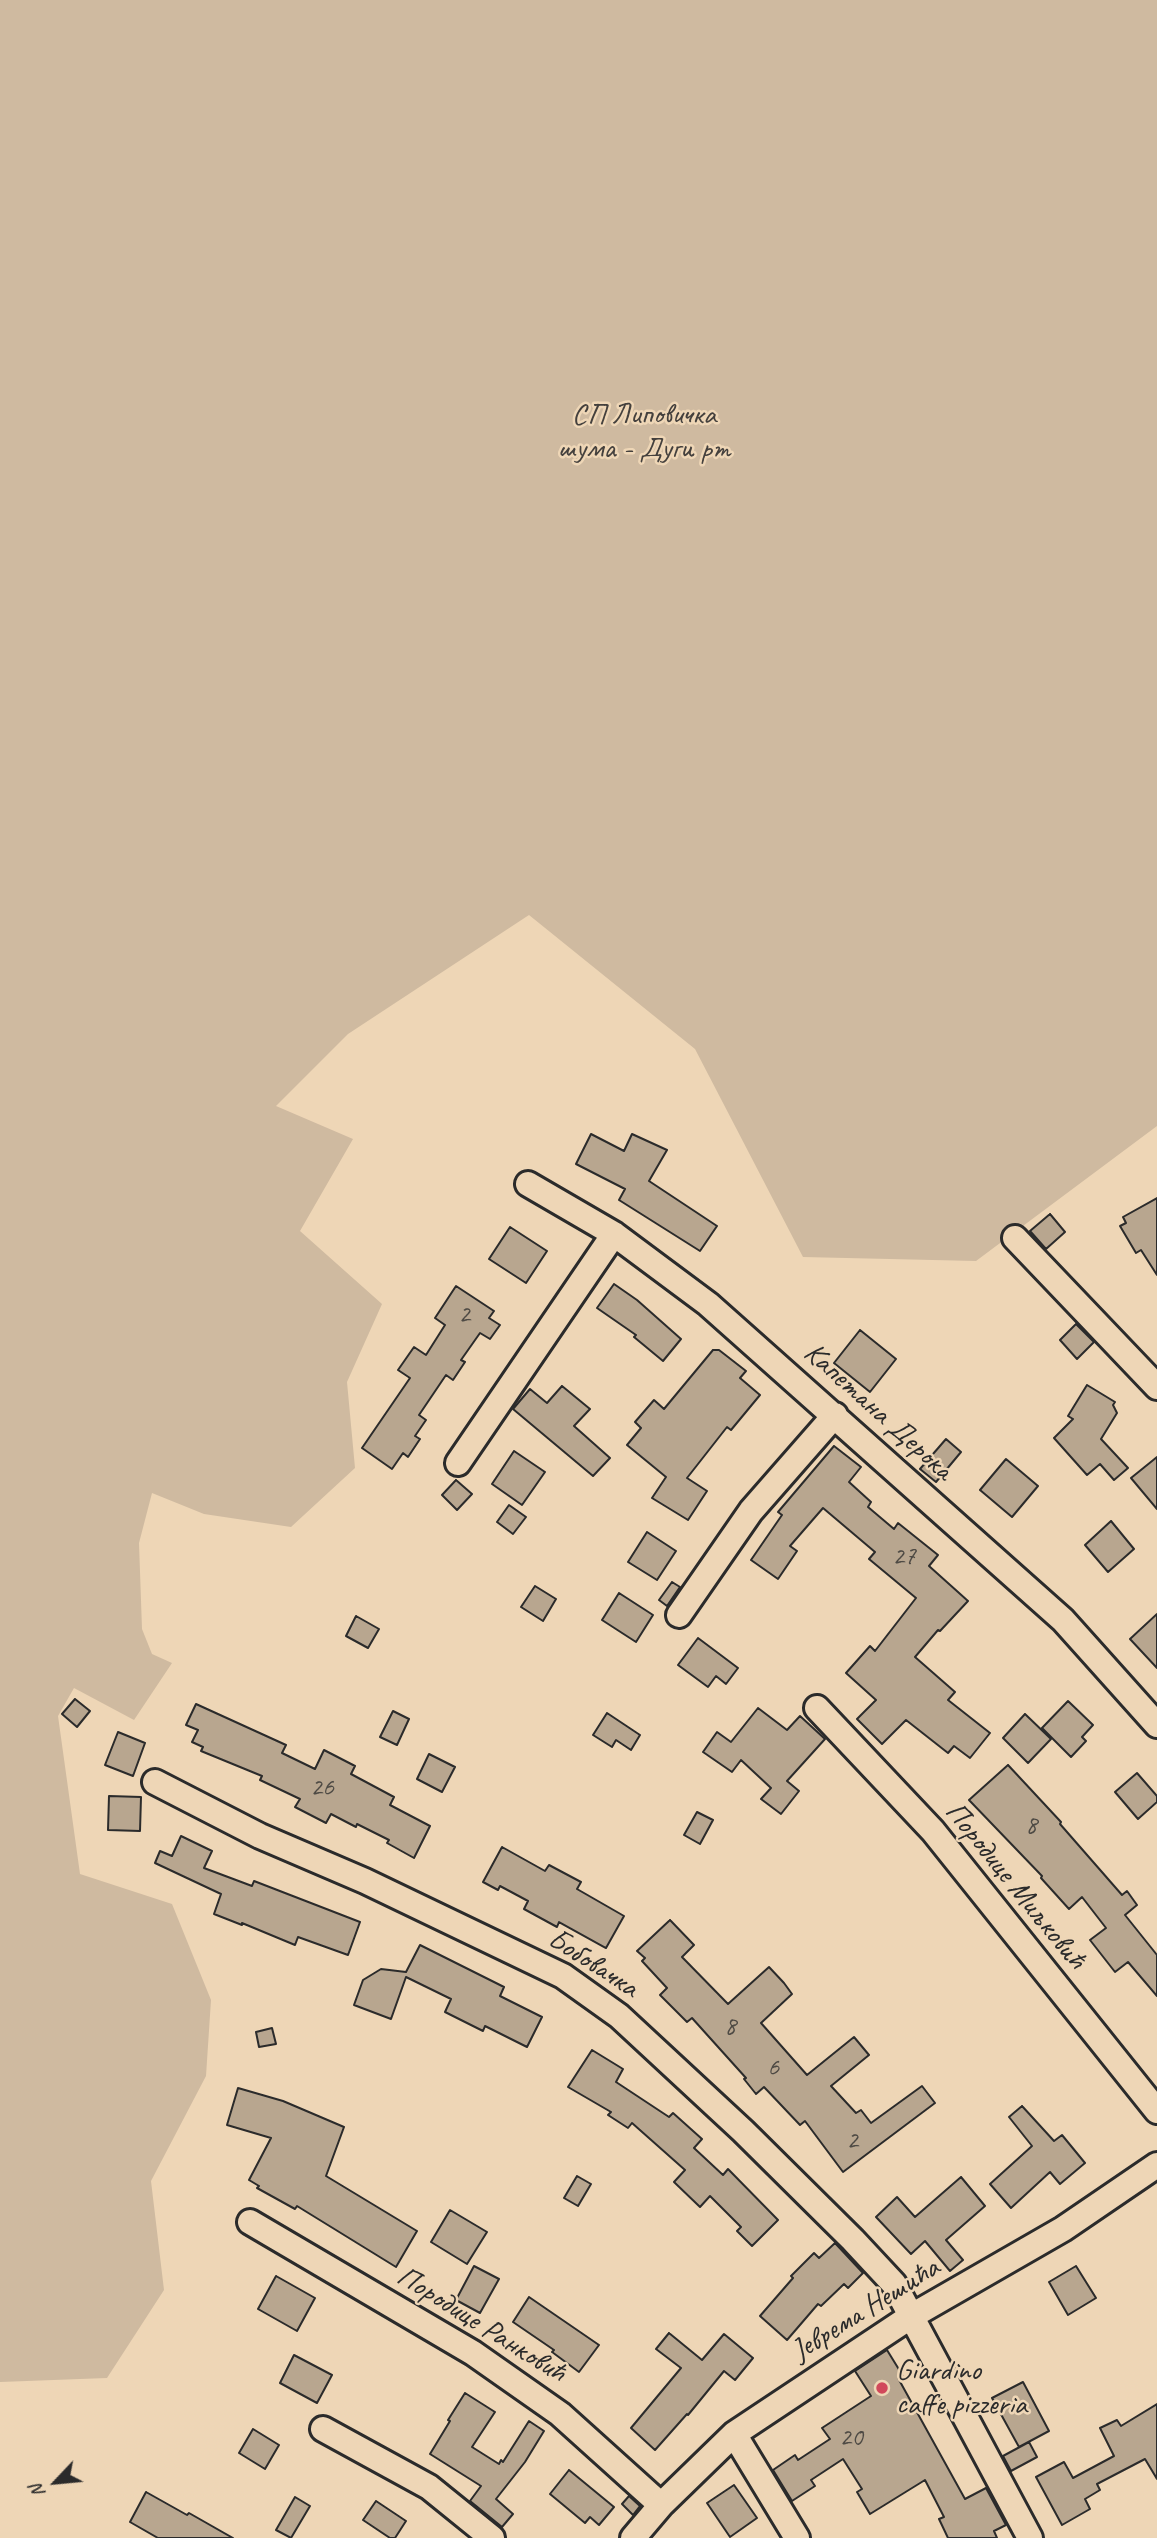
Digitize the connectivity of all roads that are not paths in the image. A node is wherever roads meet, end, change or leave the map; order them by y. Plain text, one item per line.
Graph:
1 (528, 1184) dead end
2 (614, 1234) junction
3 (1015, 1238) dead end
4 (1157, 1387) edge
5 (835, 1415) junction
6 (458, 1463) dead end
7 (680, 1615) dead end
8 (817, 1708) dead end
9 (1157, 1725) edge
10 (155, 1782) dead end
11 (1157, 2111) edge
12 (1157, 2165) edge
13 (250, 2222) dead end
14 (910, 2317) junction
15 (323, 2429) dead end
16 (734, 2434) junction
17 (661, 2505) junction
18 (492, 2538) edge
19 (634, 2538) edge
20 (797, 2538) edge
21 (1030, 2538) edge

1 - 2 street, Капетана Дерока
2 - 5 street, Капетана Дерока
2 - 6 street
3 - 4 street
5 - 7 street
5 - 9 street, Капетана Дерока
8 - 11 street, Породице Миљковић
10 - 14 street, Бобовачка
12 - 14 street, Јеврема Нешића
13 - 17 street, Породице Ранковић
14 - 16 street, Јеврема Нешића
14 - 21 street, Бобовачка
15 - 18 street
16 - 17 street, Јеврема Нешића
16 - 20 street
17 - 19 street, Јеврема Нешића

